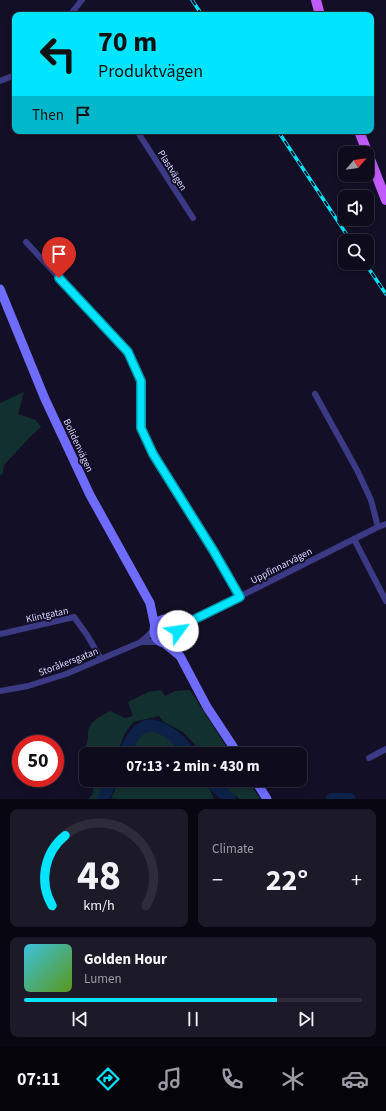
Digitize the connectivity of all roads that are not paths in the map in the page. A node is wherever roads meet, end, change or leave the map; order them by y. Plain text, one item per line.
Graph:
1 (82, 0) edge
2 (316, 0) edge
3 (72, 12) edge
4 (319, 12) edge
5 (12, 76) edge
6 (0, 81) edge
7 (138, 134) edge
8 (360, 134) edge
9 (386, 200) edge
10 (193, 218) dead end
11 (26, 242) dead end
12 (0, 289) edge
13 (315, 394) dead end
14 (386, 524) edge
15 (378, 527) junction
16 (354, 539) junction
17 (240, 597) junction
18 (386, 600) edge
19 (150, 603) junction
20 (195, 619) junction
21 (170, 621) junction
22 (155, 628) junction
23 (0, 634) edge
24 (178, 634) junction
25 (141, 642) junction
26 (162, 642) junction
27 (180, 656) junction
28 (101, 659) junction
29 (0, 691) edge
30 (233, 747) edge
31 (386, 749) edge
32 (369, 758) dead end
33 (259, 787) edge
34 (265, 796) edge

1 - 3 street
2 - 4 main road
5 - 6 street
7 - 10 street, Plastvägen
8 - 9 main road
11 - 17 street
12 - 19 main road, Bolidenvägen
13 - 15 street
14 - 15 street, Uppfinnarvägen
15 - 16 street, Uppfinnarvägen
16 - 17 street, Uppfinnarvägen
16 - 18 street
17 - 20 street, Uppfinnarvägen
19 - 21 main road, Bolidenvägen
19 - 22 main road, Bolidenvägen
20 - 21 street, Uppfinnarvägen
20 - 24 street, Uppfinnarvägen
21 - 22 main road
21 - 24 main road, Bolidenvägen
22 - 25 street, Storåkersgatan
22 - 26 main road, Bolidenvägen
23 - 28 street, Klintgatan
24 - 26 main road
24 - 27 main road, Bolidenvägen
25 - 26 street, Storåkersgatan
25 - 28 street, Storåkersgatan
26 - 27 main road, Bolidenvägen
27 - 30 main road, Bolidenvägen
28 - 29 street, Storåkersgatan
31 - 32 street
33 - 34 main road

